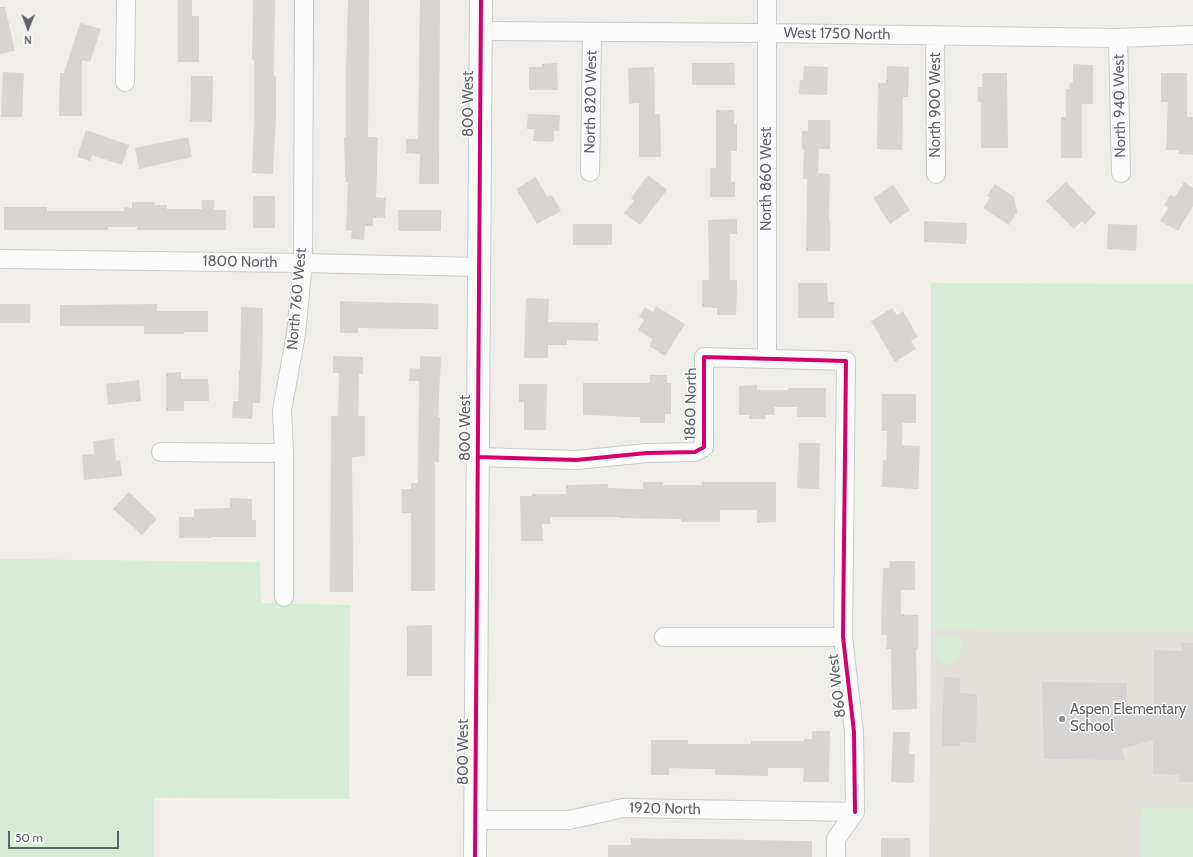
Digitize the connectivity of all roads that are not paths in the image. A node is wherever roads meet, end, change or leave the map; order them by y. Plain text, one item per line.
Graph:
1 (126, 0) edge
2 (304, 0) edge
3 (481, 0) edge
4 (767, 0) edge
5 (481, 31) junction
6 (592, 32) junction
7 (767, 33) junction
8 (936, 35) junction
9 (1193, 35) edge
10 (1118, 38) junction
11 (125, 82) dead end
12 (590, 172) dead end
13 (1121, 173) dead end
14 (936, 174) dead end
15 (0, 260) edge
16 (303, 263) junction
17 (479, 267) junction
18 (767, 359) junction
19 (846, 442) joint
20 (161, 452) dead end
21 (284, 453) junction
22 (478, 458) junction
23 (284, 597) dead end
24 (664, 637) dead end
25 (843, 638) junction
26 (855, 812) junction
27 (475, 820) junction
28 (475, 857) edge
29 (836, 857) edge

1 - 11 street
2 - 16 street, North 760 West
3 - 5 street, 800 West
4 - 7 street, North 860 West
5 - 6 street, West 1750 North
5 - 17 street, 800 West
6 - 7 street, West 1750 North
6 - 12 street, North 820 West
7 - 8 street, West 1750 North
7 - 18 street, North 860 West
8 - 10 street, West 1750 North
8 - 14 street, North 900 West
9 - 10 street, West 1750 North
10 - 13 street, North 940 West
15 - 16 street, 1800 North
16 - 17 street, 1800 North
16 - 21 street, North 760 West
17 - 22 street, 800 West
18 - 19 street, 1860 North
18 - 22 street, 1860 North
19 - 25 street, 860 West
20 - 21 street
21 - 23 street, North 760 West
22 - 27 street, 800 West
24 - 25 street
25 - 26 street, 860 West
26 - 27 street, 1920 North
26 - 29 street
27 - 28 street, 800 West

